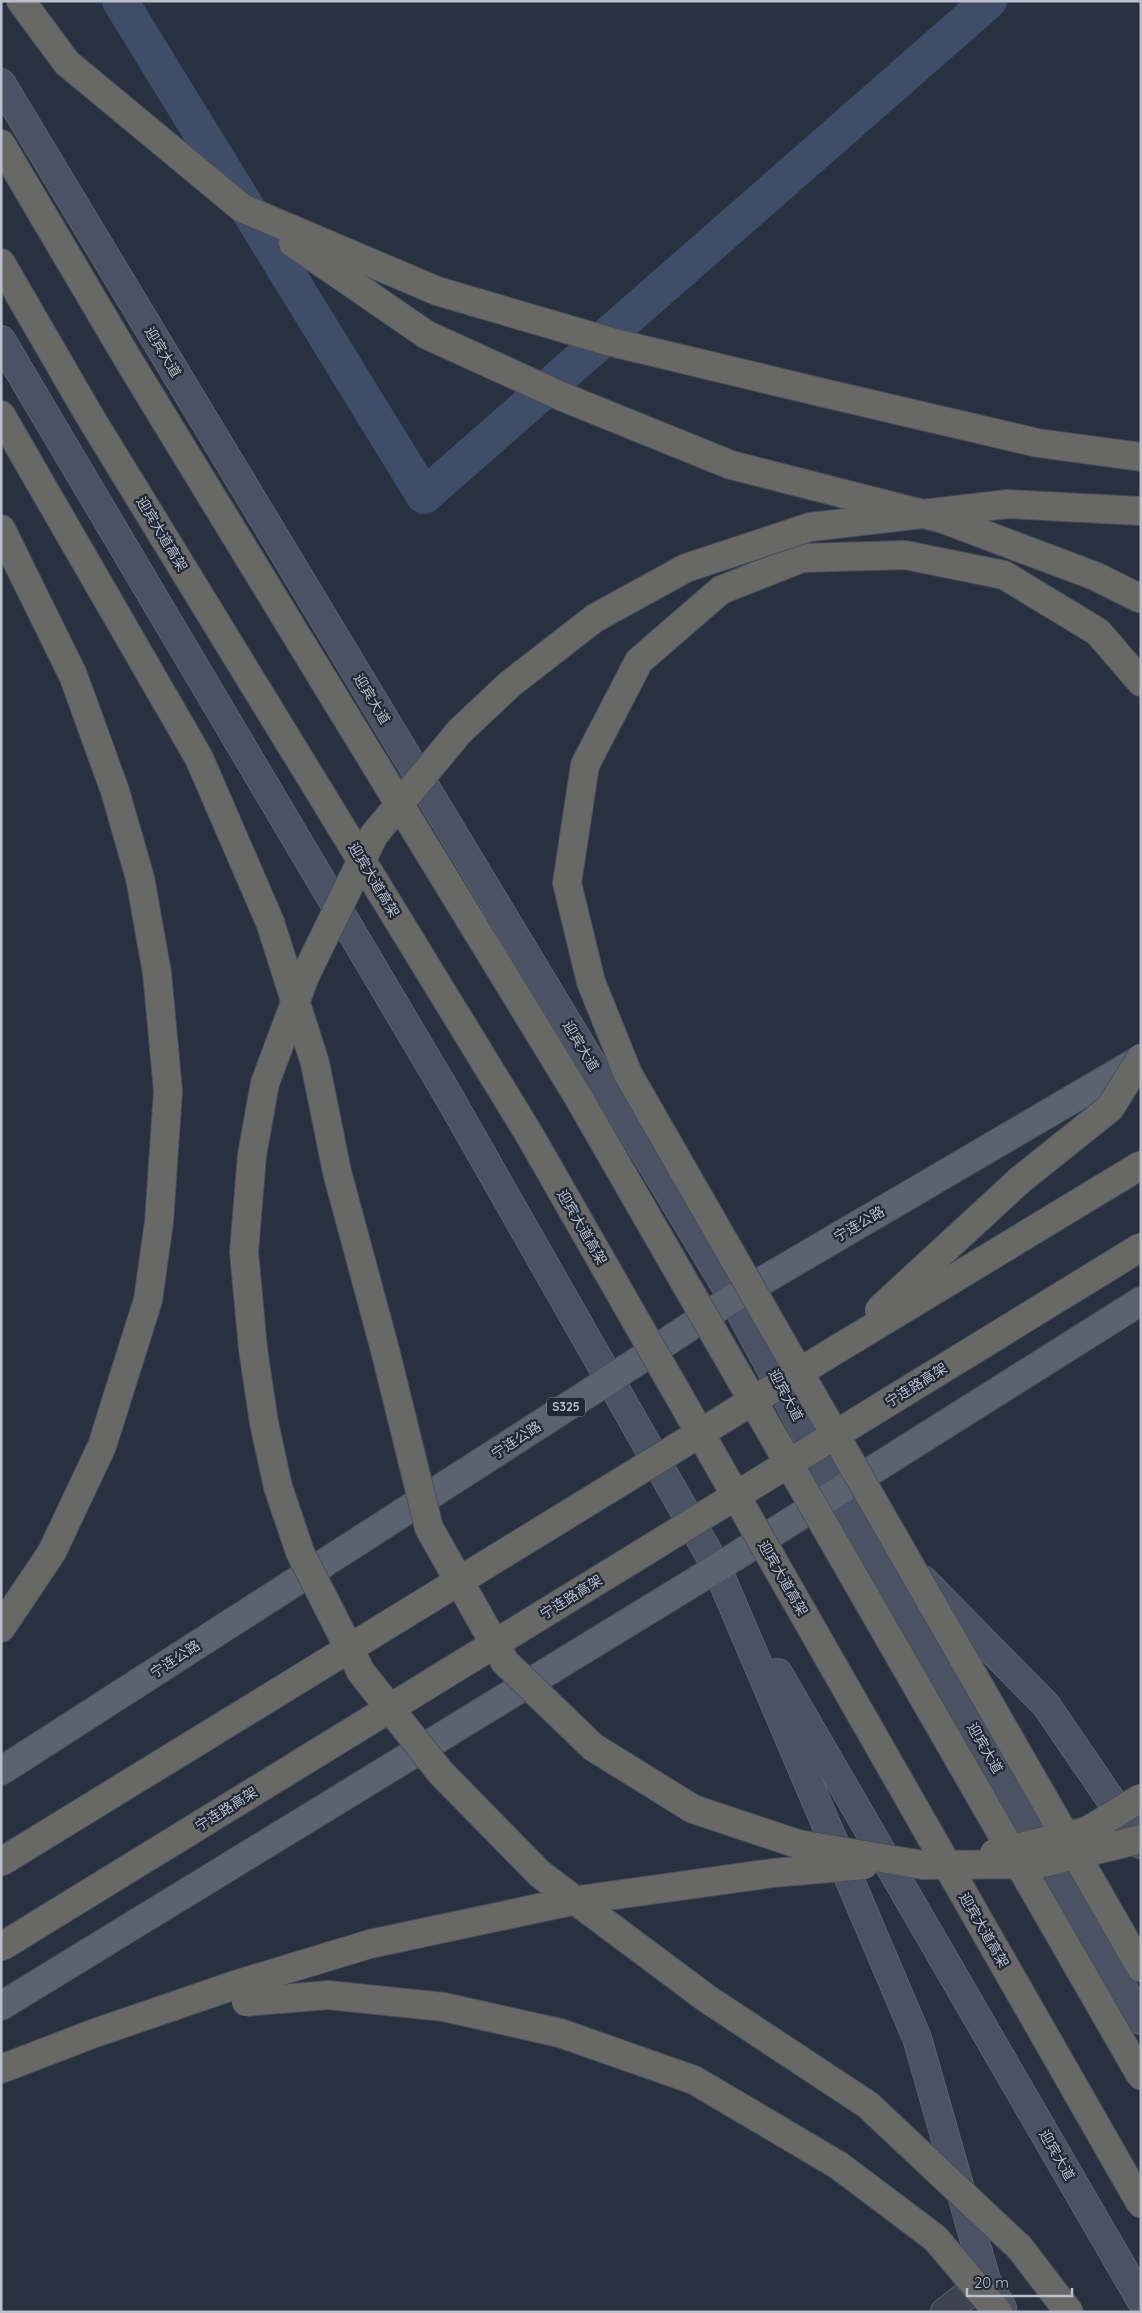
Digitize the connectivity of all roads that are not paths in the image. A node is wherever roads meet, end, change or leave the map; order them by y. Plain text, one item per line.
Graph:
1 (21, 1) edge
2 (1, 83) edge
3 (1, 144) edge
4 (242, 208) junction
5 (1, 263) edge
6 (1, 340) edge
7 (1, 415) edge
8 (1141, 457) edge
9 (1141, 511) edge
10 (1, 529) edge
11 (1141, 599) edge
12 (1141, 682) edge
13 (1141, 1059) edge
14 (1141, 1165) edge
15 (1141, 1247) edge
16 (733, 1298) junction
17 (1141, 1301) edge
18 (834, 1351) junction
19 (609, 1380) junction
20 (838, 1493) junction
21 (717, 1568) junction
22 (1, 1628) edge
23 (1, 1771) edge
24 (1141, 1798) edge
25 (1141, 1839) edge
26 (1141, 1844) edge
27 (1, 1862) edge
28 (1, 1947) edge
29 (1141, 1968) edge
30 (242, 1993) junction
31 (1, 2006) edge
32 (1141, 2020) edge
33 (1, 2069) edge
34 (1141, 2076) edge
35 (1141, 2204) edge
36 (986, 2280) junction
37 (1141, 2300) edge
38 (945, 2312) edge
39 (998, 2312) edge
40 (1004, 2312) edge
41 (1070, 2312) edge

1 - 4 highway
2 - 16 main road, 迎宾大道
3 - 34 highway, bridge
4 - 8 highway
4 - 11 highway, bridge
5 - 35 highway, 迎宾大道高架, bridge
6 - 19 main road
7 - 25 highway, bridge
9 - 41 highway, bridge
10 - 22 highway
12 - 29 highway, bridge
13 - 16 main road, 宁连公路 / S325
13 - 18 highway, bridge
14 - 18 highway, bridge
15 - 28 highway, 宁连路高架, bridge
16 - 19 main road, 宁连公路 / S325
16 - 20 main road, 迎宾大道
17 - 20 main road
18 - 27 highway, bridge
19 - 21 main road
19 - 23 main road, 宁连公路 / S325
20 - 21 main road
20 - 26 main road
20 - 32 main road, 迎宾大道
21 - 31 main road
21 - 36 main road
21 - 37 main road, 迎宾大道
24 - 30 highway, bridge
30 - 33 highway
30 - 39 highway, bridge
36 - 38 street
36 - 40 main road

